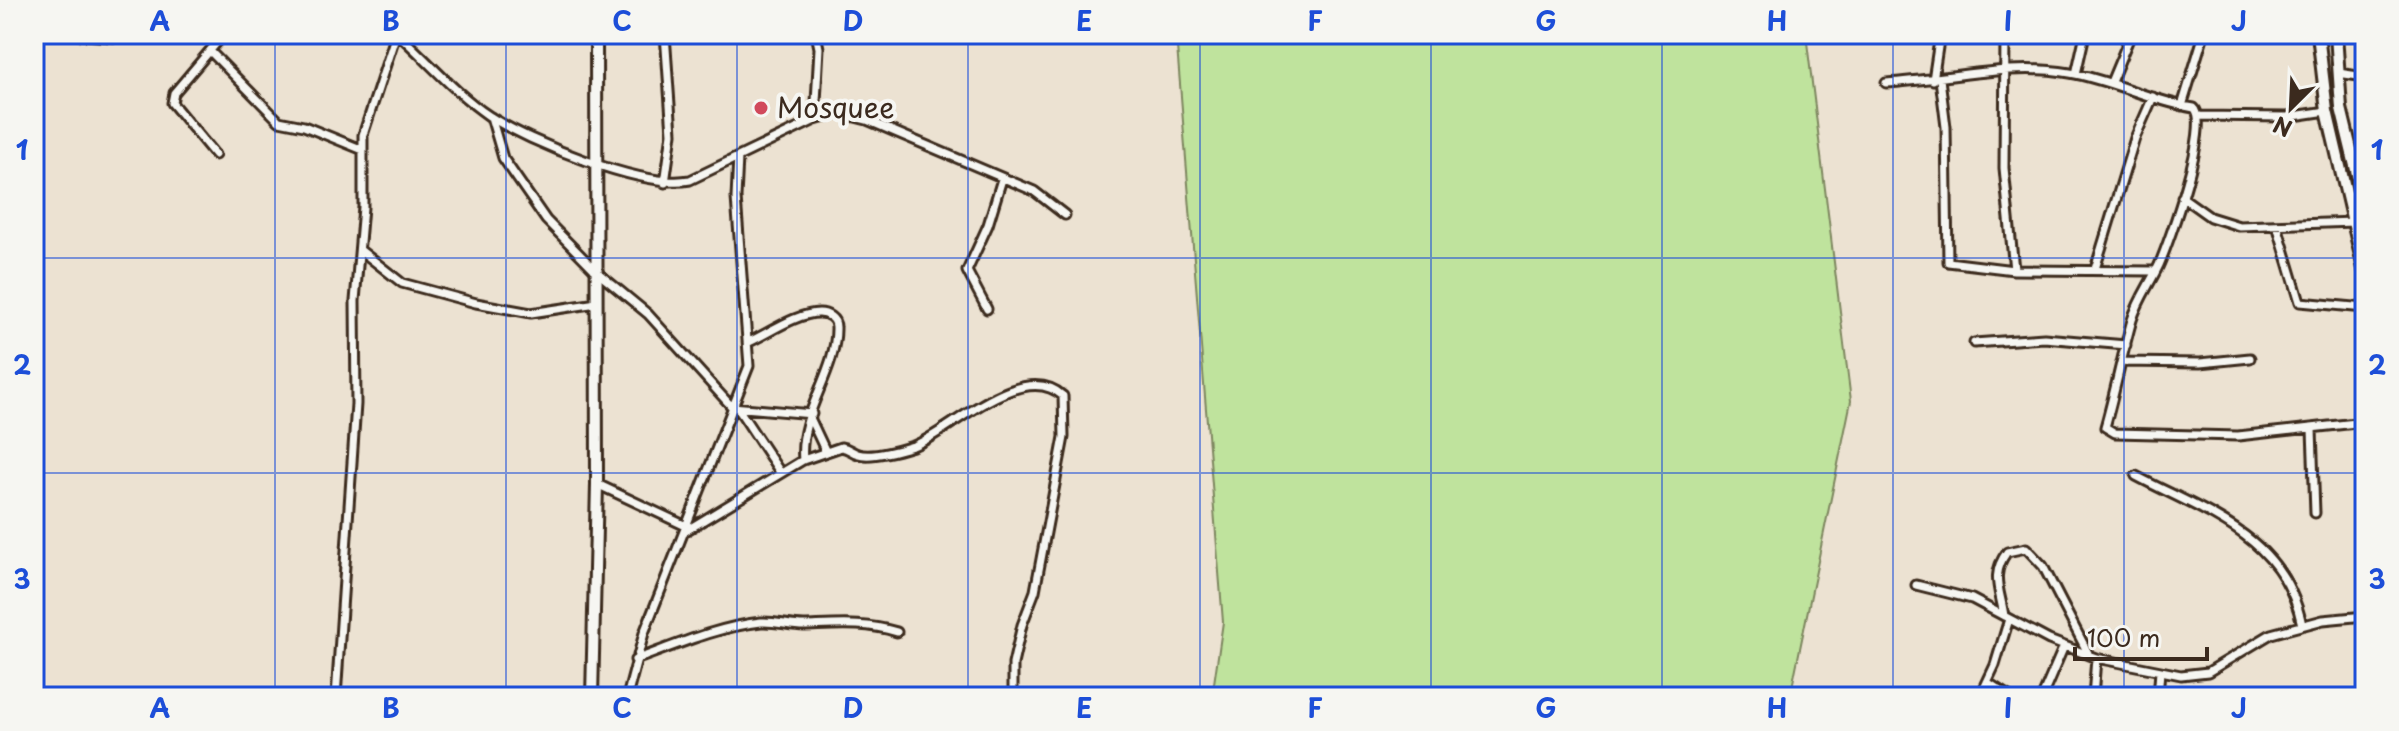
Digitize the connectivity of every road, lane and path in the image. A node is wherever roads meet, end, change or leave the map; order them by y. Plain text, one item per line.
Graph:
1 (70, 34) edge
2 (186, 34) edge
3 (224, 34) edge
4 (397, 34) edge
5 (596, 34) edge
6 (665, 34) edge
7 (816, 34) edge
8 (1940, 34) edge
9 (2005, 34) edge
10 (2085, 34) edge
11 (2131, 34) edge
12 (2204, 34) edge
13 (2318, 34) edge
14 (2336, 34) edge
15 (210, 51) junction
16 (2002, 72) junction
17 (2338, 73) junction
18 (2076, 74) junction
19 (2365, 77) edge
20 (1937, 79) junction
21 (2111, 82) junction
22 (1886, 83) dead end
23 (2153, 97) junction
24 (2182, 106) junction
25 (2327, 111) junction
26 (2200, 116) junction
27 (491, 117) junction
28 (815, 120) junction
29 (363, 150) junction
30 (215, 155) dead end
31 (738, 157) junction
32 (597, 163) junction
33 (1002, 179) junction
34 (665, 183) junction
35 (2182, 197) junction
36 (2365, 207) edge
37 (1065, 215) dead end
38 (2354, 222) junction
39 (2277, 225) junction
40 (360, 250) junction
41 (2095, 269) junction
42 (2014, 270) junction
43 (2155, 271) junction
44 (597, 272) junction
45 (2365, 273) edge
46 (597, 303) junction
47 (2365, 308) edge
48 (987, 309) dead end
49 (749, 342) junction
50 (1974, 343) dead end
51 (2126, 345) junction
52 (2250, 358) dead end
53 (2122, 362) junction
54 (735, 409) junction
55 (811, 416) junction
56 (2365, 422) edge
57 (2312, 429) junction
58 (826, 452) junction
59 (803, 460) junction
60 (780, 472) junction
61 (2136, 476) dead end
62 (597, 484) junction
63 (2315, 513) dead end
64 (685, 529) junction
65 (1916, 585) dead end
66 (2365, 616) edge
67 (2007, 617) junction
68 (2302, 625) junction
69 (897, 632) dead end
70 (2064, 646) junction
71 (2092, 656) junction
72 (635, 660) junction
73 (2160, 671) junction
74 (1987, 682) junction
75 (336, 697) edge
76 (592, 697) edge
77 (627, 697) edge
78 (1013, 697) edge
79 (1980, 697) edge
80 (2010, 697) edge
81 (2042, 697) edge
82 (2093, 697) edge
83 (2158, 697) edge

1 - 2 street
3 - 15 street
4 - 27 street
4 - 29 street
5 - 32 street
6 - 34 street
7 - 28 street
8 - 20 street
9 - 16 street
10 - 18 street
11 - 21 street
12 - 24 street
13 - 25 street
14 - 17 street
15 - 29 street
15 - 30 street
16 - 18 street
16 - 20 street
16 - 42 street
17 - 19 street
17 - 36 street
18 - 21 street
20 - 22 street
20 - 42 street
21 - 23 street
23 - 24 street
23 - 41 street
24 - 26 street
25 - 26 street
25 - 38 street
26 - 35 street
27 - 32 street
27 - 44 street
28 - 31 street
28 - 33 street
29 - 40 street
31 - 34 street
31 - 49 street
32 - 34 street
32 - 44 street
33 - 37 street
33 - 48 street
35 - 39 street
35 - 43 street
38 - 39 street
38 - 45 street
39 - 47 street
40 - 46 street
40 - 75 street
41 - 42 street
41 - 43 street
43 - 51 street
44 - 46 street
44 - 54 street
46 - 62 street
49 - 54 street
49 - 55 street
50 - 51 street
51 - 53 street
52 - 53 street
53 - 57 street
54 - 55 street
54 - 60 street
54 - 64 street
55 - 58 street
55 - 59 street
56 - 57 street
57 - 63 street
58 - 59 street
58 - 78 street
59 - 60 street
60 - 64 street
61 - 68 street
62 - 64 street
62 - 76 street
64 - 72 street
65 - 67 street
66 - 68 street
67 - 70 street
67 - 71 street
67 - 74 street
68 - 73 street
69 - 72 street
70 - 71 street
70 - 81 street
71 - 73 street
71 - 82 street
72 - 77 street
73 - 83 street
74 - 79 street
74 - 80 street

